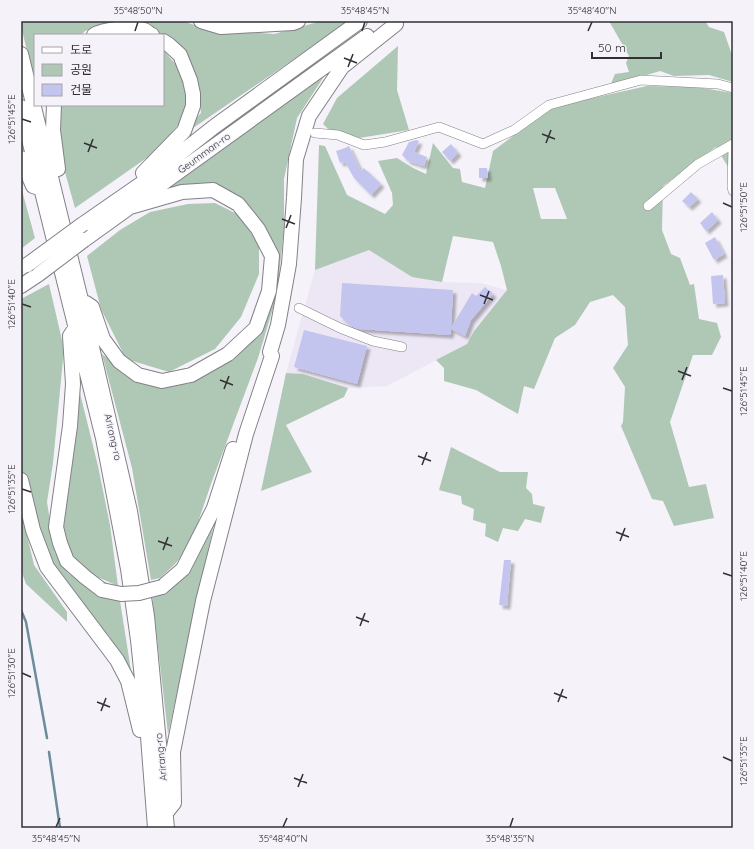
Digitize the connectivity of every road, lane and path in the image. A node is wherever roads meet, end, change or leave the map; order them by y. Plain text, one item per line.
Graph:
1 (201, 21) edge
2 (298, 21) edge
3 (360, 21) edge
4 (388, 21) edge
5 (394, 21) edge
6 (95, 34) edge
7 (150, 34) edge
8 (164, 42) edge
9 (21, 54) edge
10 (733, 88) edge
11 (54, 106) edge
12 (21, 108) edge
13 (315, 133) dead end
14 (733, 144) edge
15 (733, 147) edge
16 (21, 158) edge
17 (145, 181) junction
18 (47, 184) junction
19 (733, 191) edge
20 (648, 206) dead end
21 (130, 207) junction
22 (24, 267) edge
23 (21, 286) edge
24 (82, 300) junction
25 (298, 308) dead end
26 (76, 328) junction
27 (402, 347) dead end
28 (270, 352) junction
29 (21, 480) edge
30 (148, 737) junction
31 (166, 812) junction
32 (154, 828) edge
33 (167, 828) edge

1 - 2 highway
3 - 17 highway, Geumman-ro
4 - 21 highway, Geumman-ro
5 - 28 highway
6 - 7 highway
8 - 17 highway
9 - 18 highway, Arirang-ro
10 - 13 street
11 - 18 highway
12 - 18 highway, Arirang-ro
14 - 20 street
15 - 19 street
16 - 18 highway
17 - 22 highway, Geumman-ro, bridge
18 - 24 highway, Arirang-ro
18 - 26 highway, Arirang-ro
21 - 23 highway, Geumman-ro, bridge
21 - 24 highway
24 - 31 highway, Arirang-ro
25 - 27 street
26 - 28 highway, bridge
26 - 30 highway, Arirang-ro
28 - 31 highway
29 - 30 highway
30 - 32 highway, Arirang-ro
31 - 33 highway, Arirang-ro

